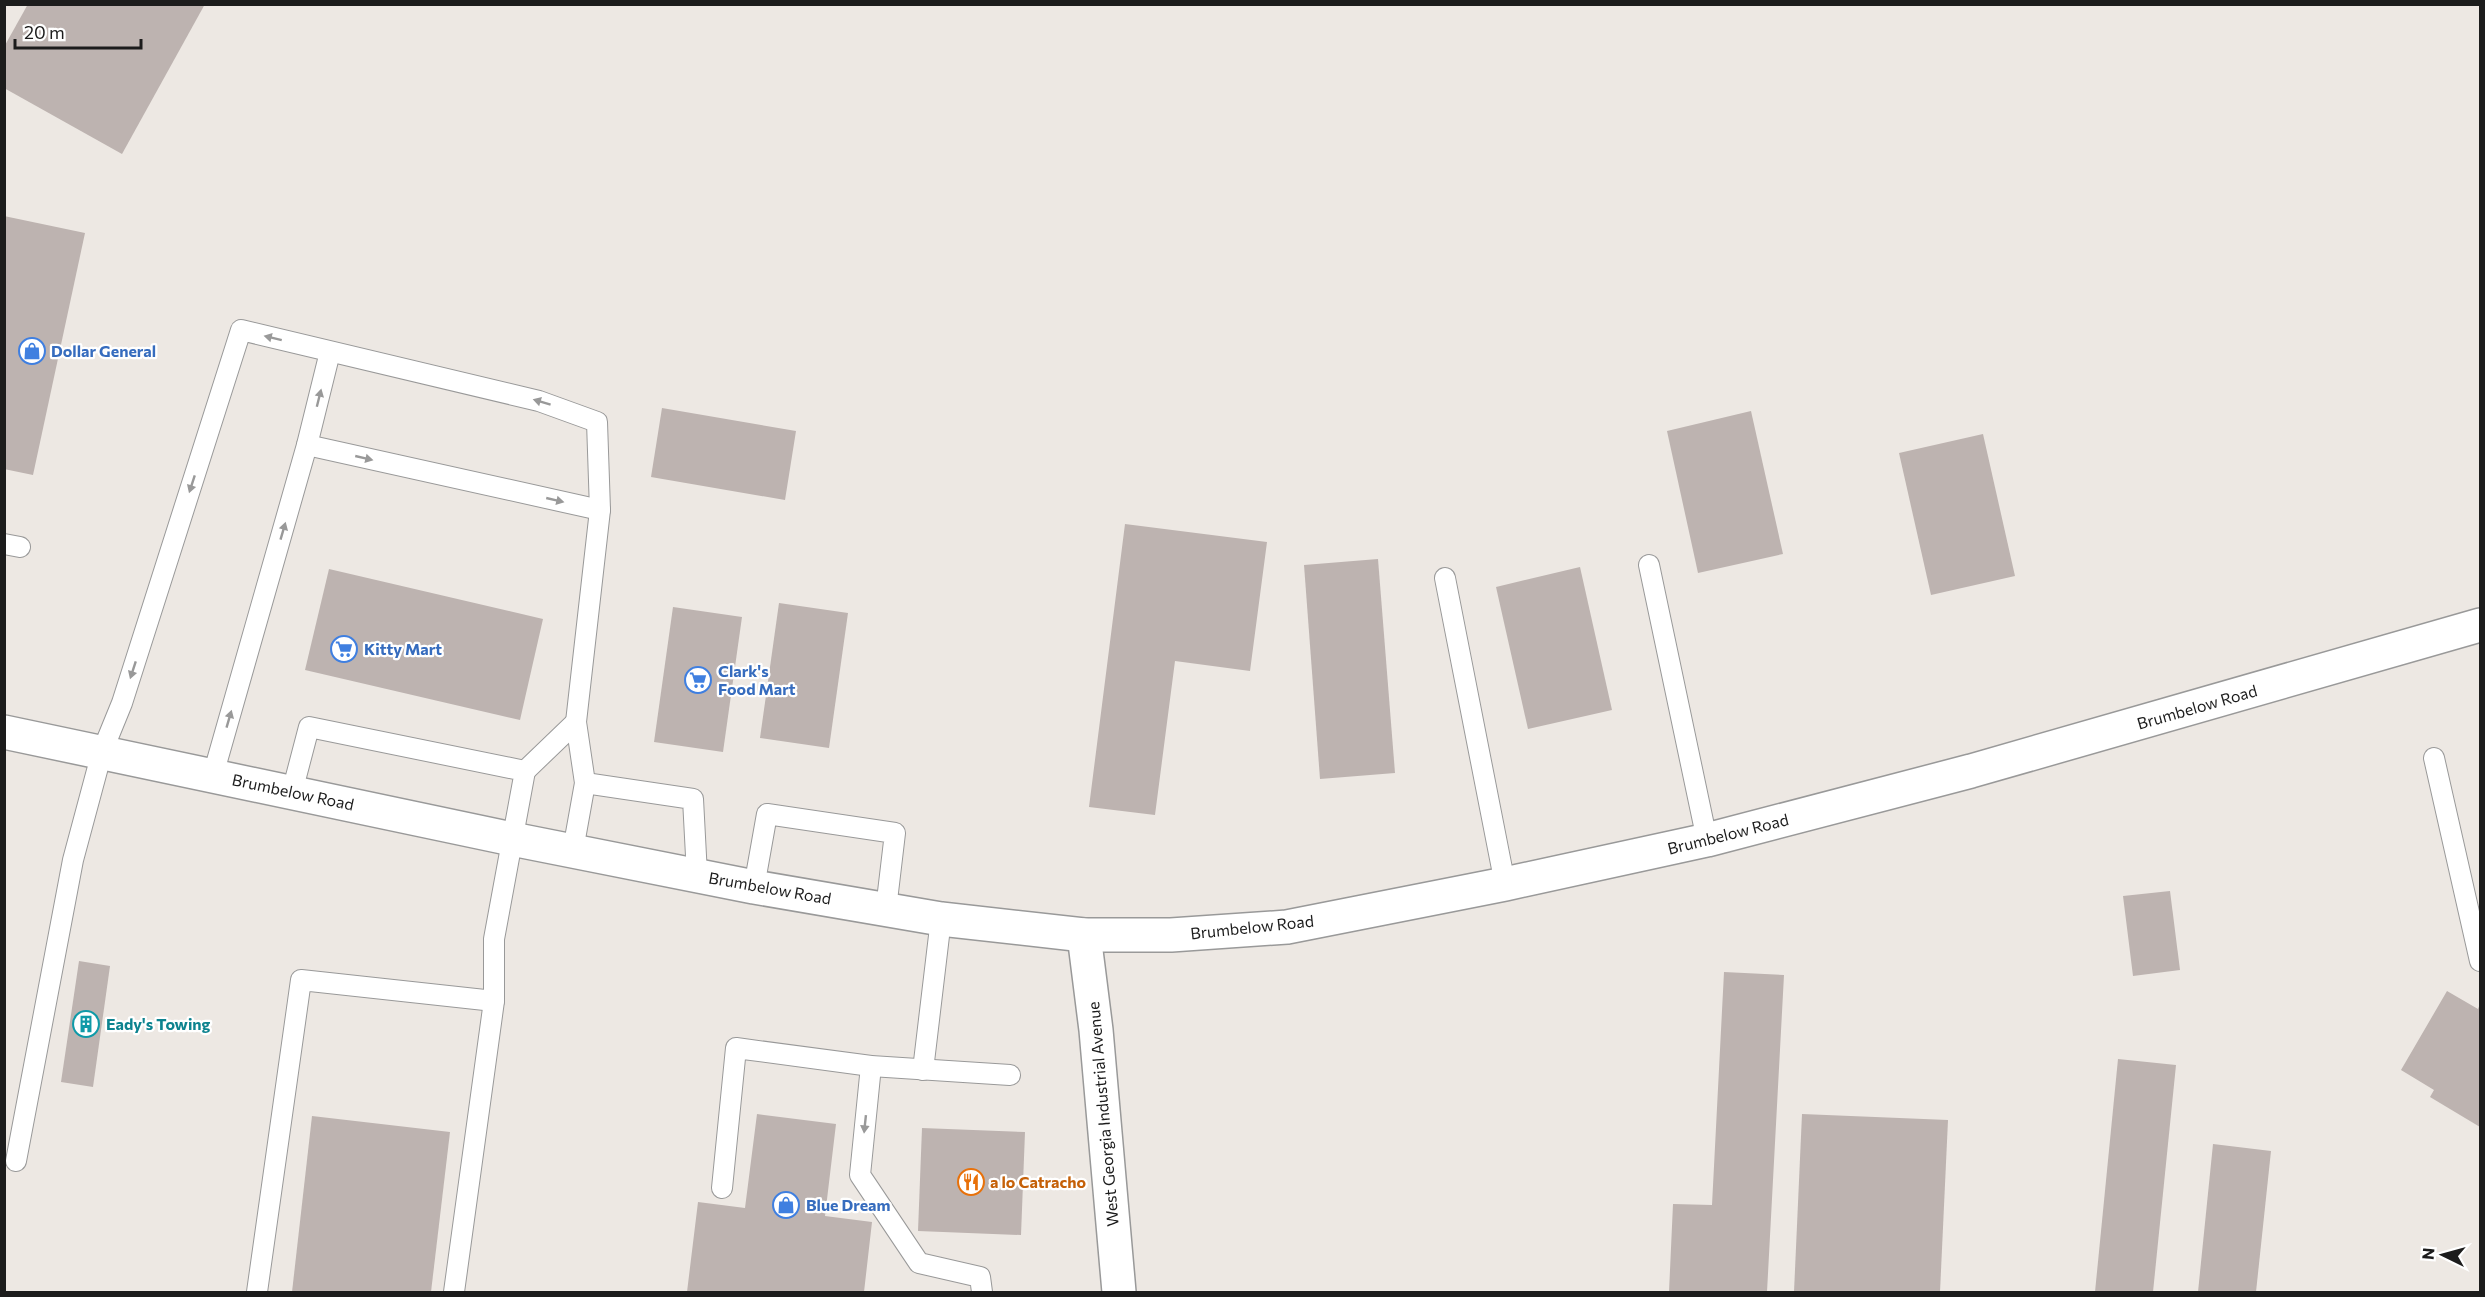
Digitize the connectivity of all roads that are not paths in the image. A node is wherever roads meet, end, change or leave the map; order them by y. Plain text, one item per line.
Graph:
1 (330, 352) junction
2 (307, 445) junction
3 (600, 510) junction
4 (1649, 565) dead end
5 (1445, 578) dead end
6 (2481, 625) edge
7 (576, 722) junction
8 (4, 732) edge
9 (102, 752) junction
10 (2434, 758) dead end
11 (525, 771) junction
12 (213, 775) junction
13 (585, 783) junction
14 (292, 792) junction
15 (512, 838) junction
16 (1707, 840) junction
17 (573, 850) junction
18 (697, 875) junction
19 (1505, 884) junction
20 (754, 887) junction
21 (886, 909) junction
22 (941, 919) junction
23 (1084, 935) junction
24 (2481, 961) edge
25 (494, 1001) junction
26 (871, 1066) junction
27 (923, 1070) junction
28 (1010, 1075) dead end
29 (16, 1161) dead end
30 (722, 1188) dead end
31 (257, 1293) edge
32 (454, 1293) edge
33 (982, 1293) edge
34 (1119, 1293) edge

2 -> 1 lane
3 -> 1 lane
1 -> 9 lane
2 -> 3 lane
12 -> 2 lane
3 - 7 lane
4 - 16 lane
5 - 19 lane
6 - 16 street, Brumbelow Road
7 - 11 lane
7 - 13 lane
8 - 9 street, Brumbelow Road
9 - 12 street, Brumbelow Road
9 - 29 lane
10 - 24 lane
11 - 14 lane
11 - 15 lane
12 - 14 street, Brumbelow Road
13 - 17 lane
13 - 18 lane
14 - 15 street, Brumbelow Road
15 - 17 street, Brumbelow Road
15 - 25 lane
16 - 19 street, Brumbelow Road
17 - 18 street, Brumbelow Road
18 - 20 street, Brumbelow Road
19 - 23 street, Brumbelow Road
20 - 21 street, Brumbelow Road
20 - 21 lane
21 - 22 street, Brumbelow Road
22 - 23 street, Brumbelow Road
22 - 27 lane
23 - 34 street, West Georgia Industrial Avenue
25 - 31 lane
25 - 32 lane
26 - 27 lane
26 - 30 lane
26 -> 33 lane
27 - 28 lane

